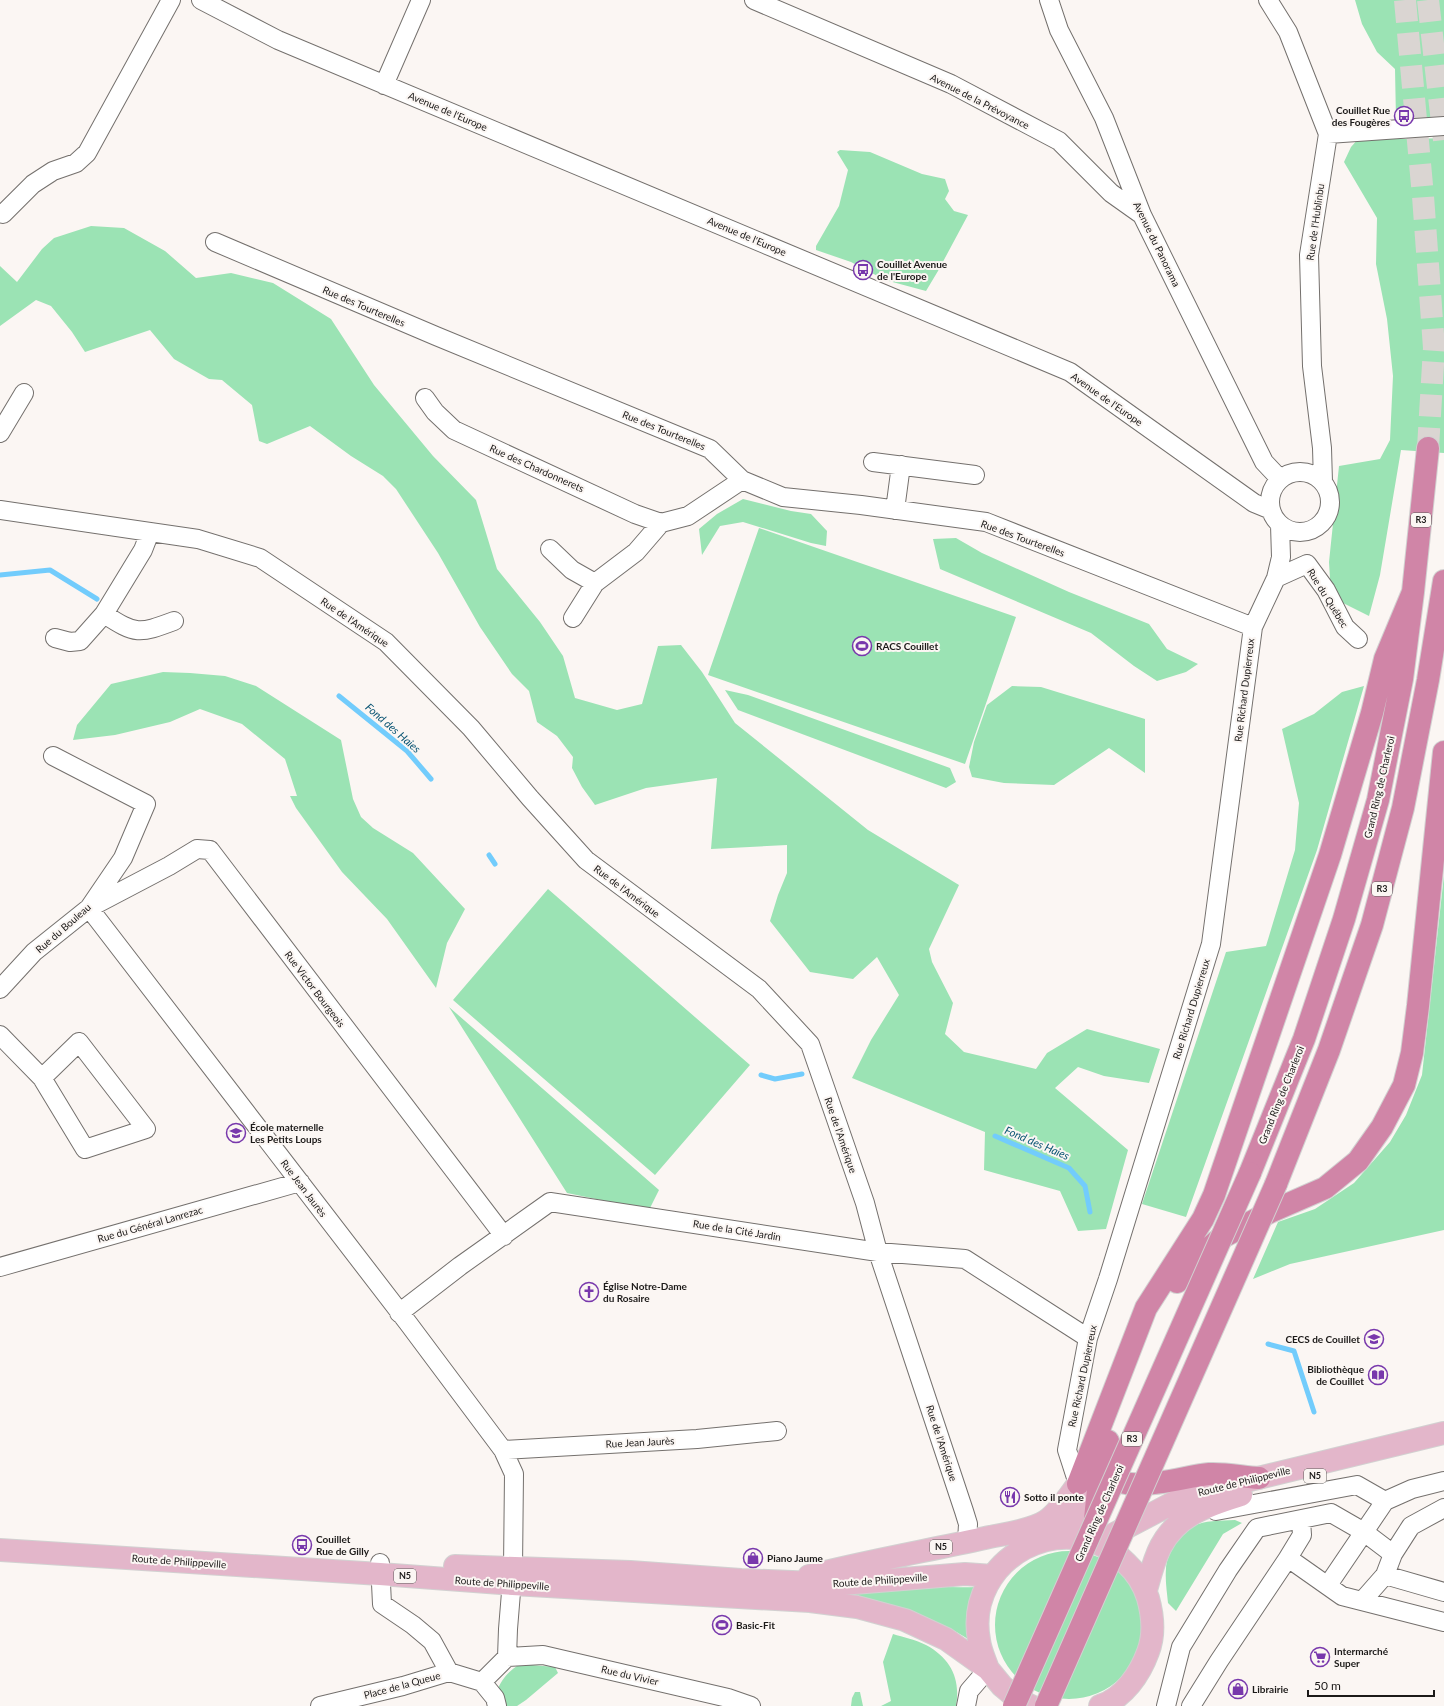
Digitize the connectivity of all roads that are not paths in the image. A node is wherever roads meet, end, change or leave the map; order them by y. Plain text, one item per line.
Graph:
1 (171, 0) edge
2 (201, 0) edge
3 (421, 0) edge
4 (754, 0) edge
5 (1049, 0) edge
6 (1268, 0) edge
7 (384, 85) junction
8 (1444, 126) edge
9 (1328, 134) junction
10 (3, 214) dead end
11 (1142, 215) junction
12 (215, 242) dead end
13 (24, 393) dead end
14 (425, 398) dead end
15 (0, 433) edge
16 (1428, 448) tunnel mouth
17 (873, 462) dead end
18 (902, 465) junction
19 (975, 475) dead end
20 (1280, 479) junction
21 (742, 480) junction
22 (1323, 482) junction
23 (0, 510) edge
24 (895, 510) junction
25 (1271, 510) junction
26 (661, 523) junction
27 (1280, 525) junction
28 (150, 532) junction
29 (550, 549) dead end
30 (1276, 578) junction
31 (1444, 582) edge
32 (595, 583) junction
33 (1413, 592) junction
34 (104, 614) junction
35 (573, 618) dead end
36 (174, 621) dead end
37 (1252, 627) junction
38 (55, 638) dead end
39 (1358, 639) dead end
40 (1444, 752) edge
41 (53, 756) dead end
42 (89, 908) junction
43 (0, 989) edge
44 (0, 1035) edge
45 (42, 1078) junction
46 (300, 1182) junction
47 (504, 1236) junction
48 (878, 1252) junction
49 (0, 1267) edge
50 (399, 1313) junction
51 (1088, 1338) junction
52 (777, 1432) dead end
53 (1444, 1433) edge
54 (1444, 1447) edge
55 (503, 1450) junction
56 (1101, 1460) junction
57 (1259, 1478) junction
58 (1078, 1484) junction
59 (1440, 1487) edge
60 (1385, 1500) junction
61 (1444, 1508) edge
62 (1189, 1515) junction
63 (1301, 1520) junction
64 (1028, 1528) junction
65 (1364, 1532) junction
66 (1056, 1538) junction
67 (0, 1541) edge
68 (967, 1542) junction
69 (1098, 1544) junction
70 (0, 1550) edge
71 (1392, 1554) junction
72 (1288, 1558) junction
73 (380, 1568) junction
74 (1385, 1575) junction
75 (513, 1576) junction
76 (993, 1576) junction
77 (788, 1581) junction
78 (1328, 1585) junction
79 (1146, 1590) junction
80 (1444, 1592) edge
81 (1363, 1600) junction
82 (1444, 1622) edge
83 (507, 1657) junction
84 (988, 1669) junction
85 (449, 1672) junction
86 (482, 1682) junction
87 (1127, 1697) edge
88 (331, 1705) edge
89 (1019, 1705) edge
90 (496, 1706) edge
91 (751, 1706) edge
92 (966, 1706) edge
93 (1046, 1706) edge
94 (1100, 1706) edge
95 (1166, 1706) edge
96 (1191, 1706) edge

1 - 10 street
2 - 7 street, Avenue de l'Europe
3 - 7 street
4 - 11 street, Avenue de la Prévoyance
5 - 11 street, Avenue du Panorama
6 - 9 street
7 - 25 street, Avenue de l'Europe
8 - 9 street
9 - 22 street, Rue de l'Hublinbu
11 - 20 street, Avenue du Panorama
12 - 21 street, Rue des Tourterelles
13 - 15 street
14 - 26 street, Rue des Chardonnerets
16 - 33 highway, Grand Ring de Charleroi / R3
17 - 18 street
18 - 19 street
18 - 24 street
20 - 22 street
20 - 25 street
21 - 24 street, Rue des Tourterelles
21 - 26 street
22 - 27 street
23 - 28 street, Rue de l'Amérique
24 - 37 street, Rue des Tourterelles
25 - 27 street
26 - 32 street
27 - 30 street, Rue Richard Dupierreux
28 - 34 street
28 - 48 street, Rue de l'Amérique
29 - 32 street
30 - 37 street, Rue Richard Dupierreux
30 - 39 street, Rue du Québec
31 - 93 highway, R3, bridge
32 - 35 street
33 - 58 highway
33 - 89 highway, Grand Ring de Charleroi / R3, bridge
34 - 36 street
34 - 38 street
37 - 51 street, Rue Richard Dupierreux
40 - 56 highway
41 - 42 street, Rue du Bouleau
42 - 43 street, Rue du Bouleau
42 - 46 street, Rue Jean Jaurès
42 - 47 street, Rue Victor Bourgeois
44 - 45 street
45 - 45 street
46 - 49 street, Rue du Général Lanrezac
46 - 50 street, Rue Jean Jaurès
47 - 48 street, Rue de la Cité Jardin
47 - 50 street, Rue de la Cité Jardin
48 - 51 street, Rue de la Cité Jardin
48 - 68 street, Rue de l'Amérique
50 - 55 street, Rue Jean Jaurès
51 - 58 street, Rue Richard Dupierreux
52 - 55 street, Rue Jean Jaurès
53 - 57 main road, Route de Philippeville / N5
54 - 62 main road, Route de Philippeville / N5
55 - 75 street, Rue Jean Jaurès
56 - 57 highway
56 - 69 highway
57 - 69 main road, Route de Philippeville / N5
58 - 64 main road, N5
58 - 66 main road
59 - 60 street
60 - 62 street
60 - 65 street
61 - 71 street
62 - 79 main road, Route de Philippeville / N5
63 - 65 street
63 - 72 street
63 - 95 street
64 - 66 main road
64 - 68 main road, N5
65 - 71 street
65 - 78 street
66 - 69 main road, Route de Philippeville / N5
66 - 76 main road, Route de Philippeville / N5
67 - 73 main road, Route de Philippeville / N5
68 - 77 main road, N5
69 - 79 main road, Route de Philippeville / N5
70 - 73 main road, Route de Philippeville / N5
71 - 74 street
72 - 78 street
72 - 96 street
73 - 75 main road, Route de Philippeville / N5
73 - 85 street, Place de la Queue
74 - 80 street
74 - 81 street
75 - 77 main road, Route de Philippeville / N5
75 - 83 street
75 - 84 main road, Route de Philippeville / N5
76 - 77 main road, Route de Philippeville / N5
76 - 84 main road, Route de Philippeville / N5
78 - 81 street
79 - 87 main road, Route de Philippeville / N5
81 - 82 street
83 - 86 street
83 - 91 street, Rue du Vivier
84 - 89 main road, Route de Philippeville / N5
84 - 92 street
85 - 86 street, Place de la Queue
85 - 88 street, Place de la Queue
86 - 90 street
87 - 94 main road, Route de Philippeville / N5

